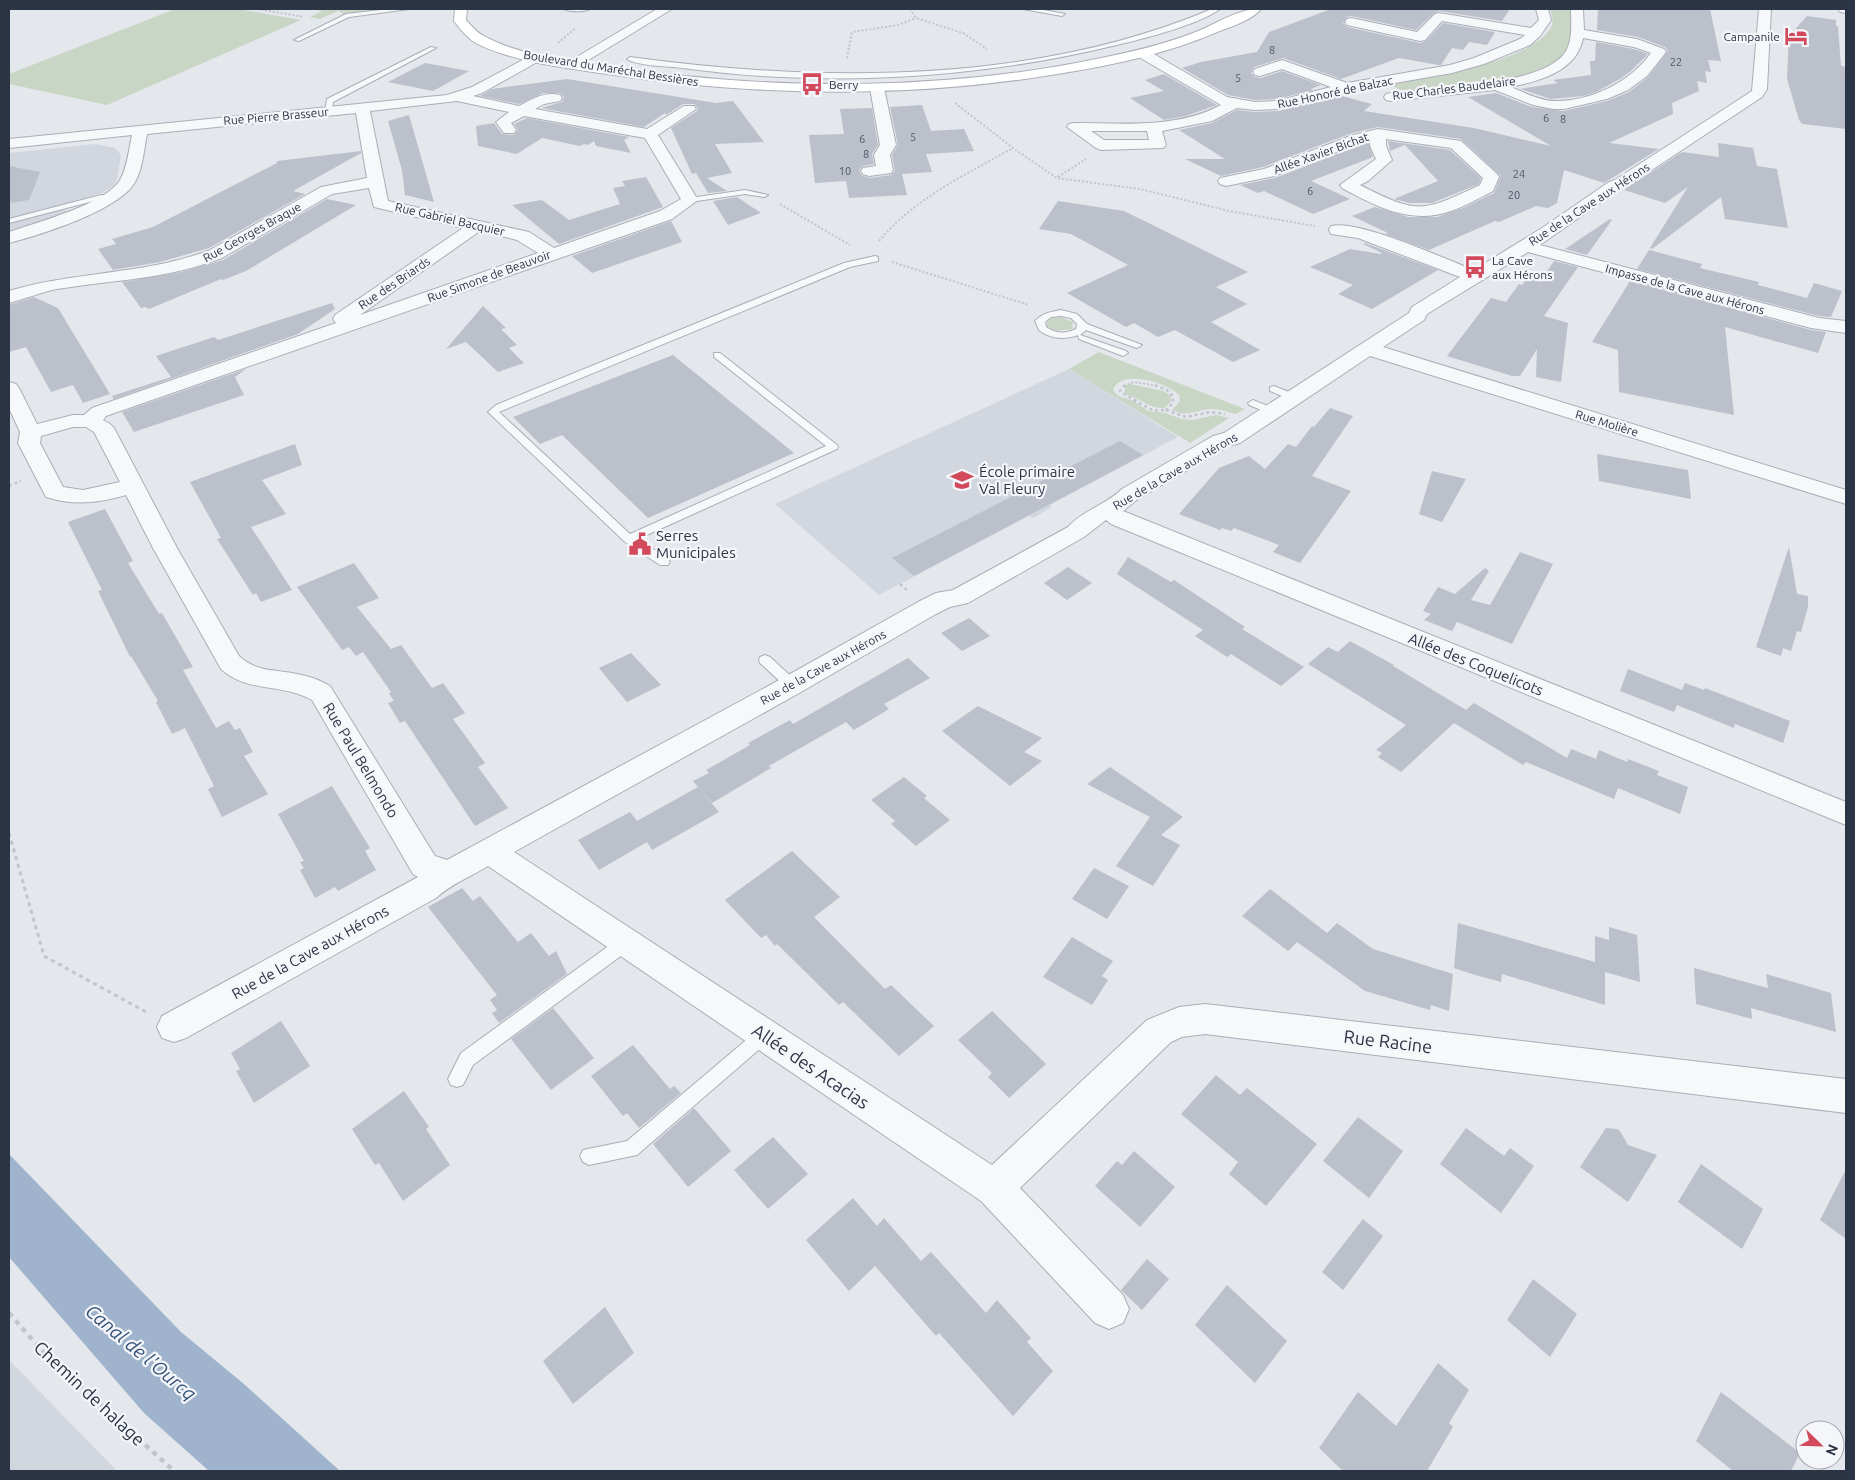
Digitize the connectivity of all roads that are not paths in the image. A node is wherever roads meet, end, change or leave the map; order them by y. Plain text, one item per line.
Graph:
1 (406, 9) edge
2 (461, 9) edge
3 (567, 9) edge
4 (586, 9) edge
5 (666, 9) edge
6 (1026, 9) edge
7 (1217, 9) edge
8 (1255, 9) edge
9 (1542, 9) edge
10 (1577, 9) edge
11 (1765, 9) edge
12 (1438, 13) edge
13 (1062, 14) dead end
14 (1351, 22) dead end
15 (1535, 32) junction
16 (1577, 32) junction
17 (1136, 39) junction
18 (297, 40) dead end
19 (433, 48) dead end
20 (1158, 48) junction
21 (1142, 53) junction
22 (534, 58) junction
23 (630, 59) dead end
24 (572, 64) junction
25 (740, 72) junction
26 (1260, 72) dead end
27 (731, 84) junction
28 (1498, 86) junction
29 (877, 88) junction
30 (1344, 88) junction
31 (460, 97) junction
32 (1385, 97) junction
33 (555, 98) dead end
34 (1233, 104) junction
35 (362, 108) junction
36 (689, 110) dead end
37 (521, 111) junction
38 (329, 112) junction
39 (1153, 127) junction
40 (141, 129) junction
41 (509, 130) dead end
42 (1378, 133) junction
43 (650, 134) junction
44 (9, 143) edge
45 (869, 171) dead end
46 (1226, 181) dead end
47 (375, 182) junction
48 (764, 195) road end
49 (110, 198) junction
50 (690, 200) junction
51 (9, 221) edge
52 (477, 226) junction
53 (1337, 230) road end
54 (9, 238) edge
55 (1526, 246) junction
56 (551, 254) junction
57 (872, 258) road end
58 (1476, 277) junction
59 (9, 297) edge
60 (1083, 326) junction
61 (1846, 327) edge
62 (1072, 335) junction
63 (311, 340) junction
64 (1138, 345) dead end
65 (1368, 349) junction
66 (1123, 353) dead end
67 (717, 355) dead end
68 (9, 388) edge
69 (90, 421) junction
70 (31, 432) junction
71 (131, 486) junction
72 (1846, 497) edge
73 (1108, 510) junction
74 (629, 538) junction
75 (664, 562) dead end
76 (765, 660) dead end
77 (792, 685) junction
78 (1846, 814) edge
79 (492, 849) junction
80 (442, 872) junction
81 (627, 942) junction
82 (174, 1027) road end
83 (764, 1035) junction
84 (456, 1079) dead end
85 (1846, 1096) edge
86 (589, 1156) dead end
87 (994, 1188) junction
88 (1109, 1309) dead end

1 - 18 lane
2 - 22 street, Boulevard du Maréchal Bessières
3 - 4 lane
5 - 24 street
6 - 13 lane
7 - 17 lane
8 - 20 street, Boulevard du Maréchal Bessières
9 - 15 street
10 - 16 street, Rue Charles Baudelaire
11 - 55 street, Rue de la Cave aux Hérons
12 - 14 street
12 - 15 street
15 - 30 street, Rue Honoré de Balzac
16 - 28 street, Rue Charles Baudelaire
16 - 28 street
17 - 20 lane
17 - 25 lane
19 - 38 lane
20 - 21 street, Boulevard du Maréchal Bessières
21 - 29 street, Boulevard du Maréchal Bessières
21 - 34 street, Rue Honoré de Balzac
22 - 24 street, Boulevard du Maréchal Bessières
22 - 31 street, Rue Pierre Brasseur
23 - 25 lane
24 - 27 street, Boulevard du Maréchal Bessières
25 - 27 lane
26 - 30 street, Rue Charles Baudelaire
27 - 29 street, Boulevard du Maréchal Bessières
28 - 32 street, Rue Charles Baudelaire
29 - 45 street
30 - 32 street, Rue Charles Baudelaire
30 - 34 street, Rue Honoré de Balzac
31 - 35 street, Rue Pierre Brasseur
31 - 37 street
32 - 42 street, Allée Xavier Bichat
33 - 37 street
34 - 39 street
35 - 38 street, Rue Pierre Brasseur
35 - 47 street, Rue Gabriel Bacquier
36 - 43 street
37 - 41 street
37 - 43 street
38 - 40 street, Rue Pierre Brasseur
39 - 39 street
40 - 44 street, Rue Pierre Brasseur
40 - 49 street
42 - 42 street
42 - 46 street, Allée Xavier Bichat
43 - 50 street
47 - 52 street, Rue Gabriel Bacquier
47 - 59 street, Rue Georges Braque
48 - 50 lane
49 - 51 lane
49 - 54 street
50 - 56 street, Rue Simone de Beauvoir
52 - 56 street, Rue Gabriel Bacquier
52 - 63 street, Rue des Briards
53 - 58 street
55 - 58 street, Rue de la Cave aux Hérons
55 - 61 street, Impasse de la Cave aux Hérons
56 - 63 street, Rue Simone de Beauvoir
57 - 74 lane
58 - 65 street, Rue de la Cave aux Hérons
60 - 62 lane
60 - 62 lane
60 - 64 lane
62 - 66 lane
63 - 69 street, Rue Simone de Beauvoir
65 - 72 street, Rue Molière
65 - 73 street, Rue de la Cave aux Hérons
67 - 74 lane
68 - 70 street
69 - 70 street, Rue Simone de Beauvoir
69 - 71 street, Rue Paul Belmondo
70 - 71 street
71 - 80 street, Rue Paul Belmondo
73 - 77 street, Rue de la Cave aux Hérons
73 - 78 street, Allée des Coquelicots
74 - 75 lane
76 - 77 lane
77 - 79 street, Rue de la Cave aux Hérons
79 - 80 street
79 - 81 street, Allée des Acacias
80 - 82 street, Rue de la Cave aux Hérons
81 - 83 street, Allée des Acacias
81 - 84 lane
83 - 86 lane
83 - 87 street, Allée des Acacias
85 - 87 street, Rue Racine
87 - 88 street, Allée des Acacias

